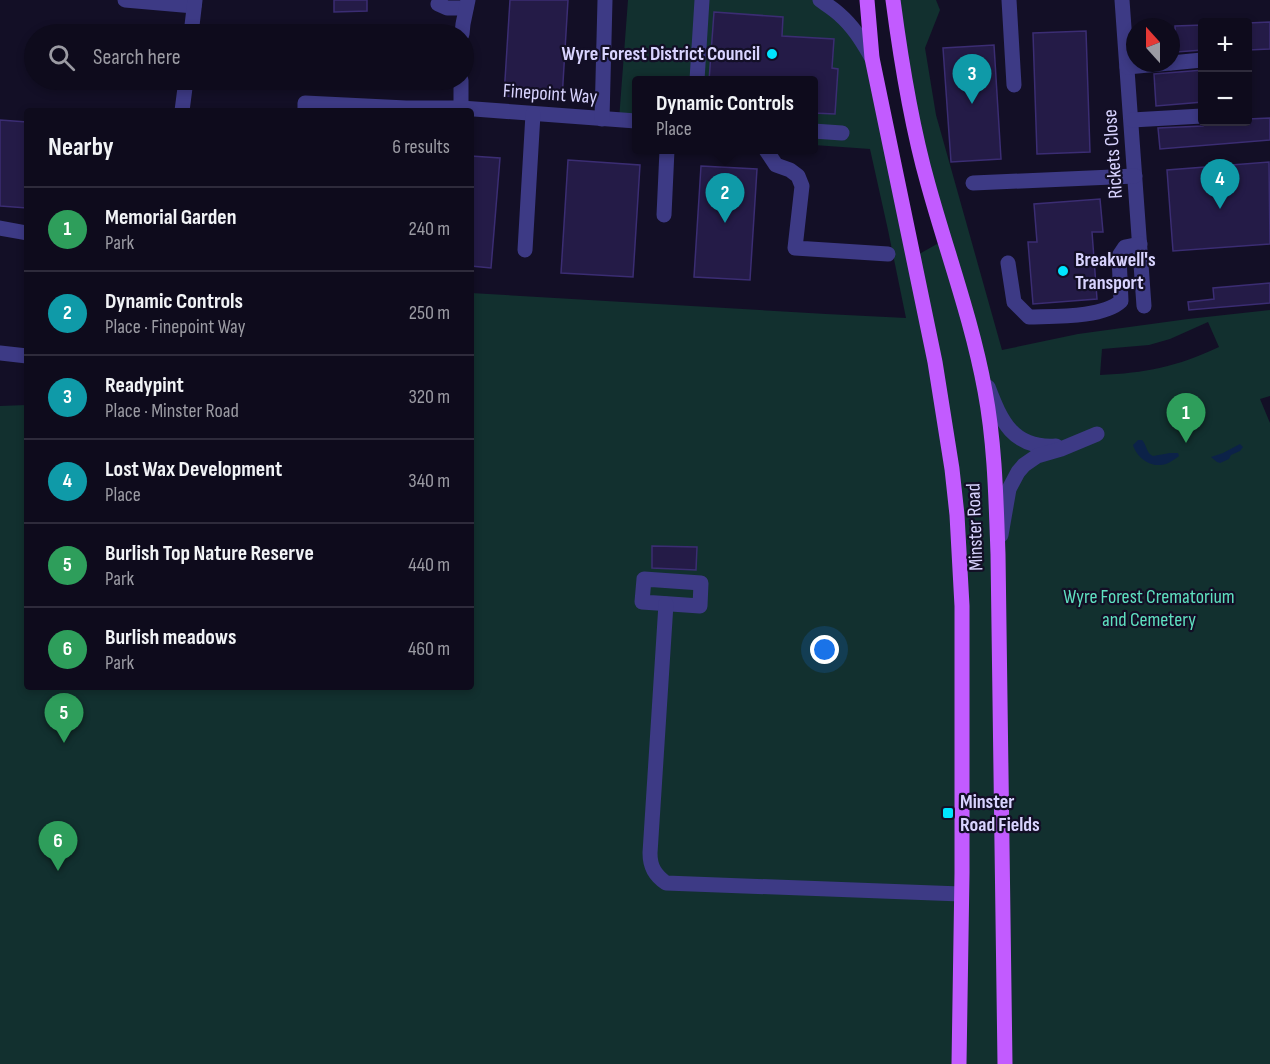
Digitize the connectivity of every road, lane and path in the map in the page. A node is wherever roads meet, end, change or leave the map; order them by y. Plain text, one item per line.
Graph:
1 (125, 0) edge
2 (605, 0) edge
3 (702, 0) edge
4 (820, 0) edge
5 (867, 0) edge
6 (893, 0) edge
7 (1009, 0) edge
8 (1122, 0) edge
9 (195, 3) edge
10 (438, 4) dead end
11 (467, 4) edge
12 (192, 24) edge
13 (463, 24) edge
14 (1126, 54) edge
15 (872, 58) junction
16 (1198, 60) edge
17 (1180, 62) edge
18 (1127, 72) edge
19 (697, 76) edge
20 (1014, 85) dead end
21 (185, 90) edge
22 (461, 90) edge
23 (182, 108) edge
24 (305, 108) edge
25 (391, 108) edge
26 (461, 108) edge
27 (474, 109) edge
28 (533, 114) junction
29 (1198, 116) edge
30 (602, 119) junction
31 (1132, 120) junction
32 (632, 121) edge
33 (818, 131) edge
34 (842, 133) dead end
35 (667, 154) edge
36 (769, 154) edge
37 (1135, 176) junction
38 (973, 183) dead end
39 (664, 215) dead end
40 (0, 228) edge
41 (24, 232) edge
42 (1140, 244) junction
43 (525, 250) dead end
44 (888, 254) dead end
45 (1008, 263) dead end
46 (1144, 306) dead end
47 (0, 353) edge
48 (24, 356) edge
49 (980, 366) junction
50 (1097, 434) dead end
51 (1061, 449) junction
52 (998, 554) junction
53 (666, 603) dead end
54 (961, 894) junction
55 (959, 1064) edge
56 (1005, 1064) edge

1 - 9 street
2 - 30 street
3 - 19 street
4 - 15 street
5 - 15 main road, Minster Road
6 - 49 main road, Minster Road
7 - 20 street
8 - 14 street, Rickets Close
9 - 12 street
10 - 11 street
11 - 13 street
15 - 54 main road, Minster Road
16 - 17 street
18 - 31 street, Rickets Close
21 - 23 street
22 - 26 street
24 - 25 street, Finepoint Way
27 - 28 street, Finepoint Way
28 - 30 street, Finepoint Way
28 - 43 street
29 - 31 street
30 - 32 street, Finepoint Way
31 - 37 street, Rickets Close
33 - 34 street
35 - 39 street
36 - 44 street
37 - 38 street
37 - 42 street, Rickets Close
40 - 41 street
42 - 45 street
42 - 46 street, Rickets Close
47 - 48 street
49 - 51 street
49 - 52 main road, Minster Road
50 - 51 street
51 - 52 street
52 - 56 main road, Minster Road
53 - 54 street
54 - 55 main road, Minster Road

